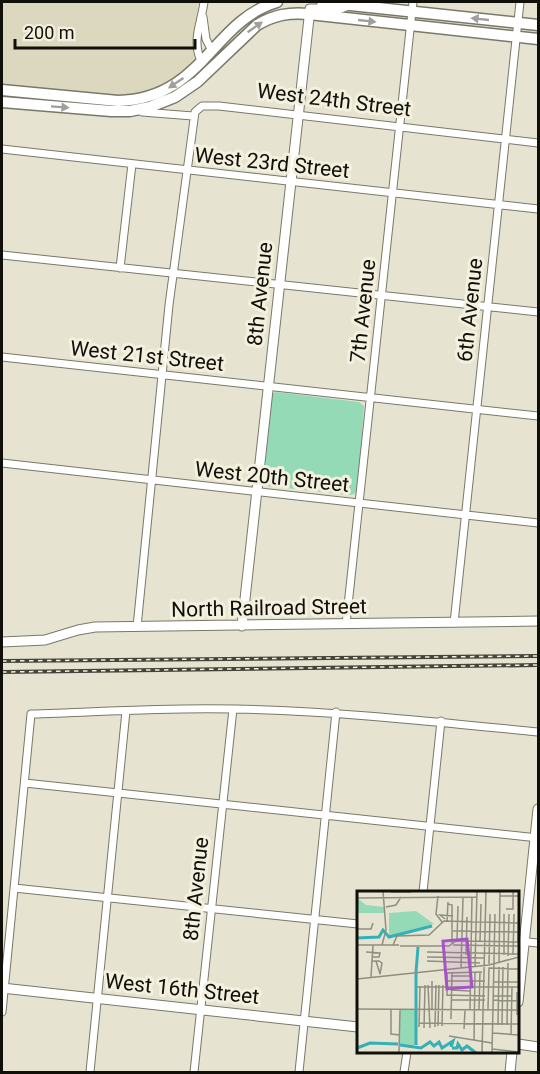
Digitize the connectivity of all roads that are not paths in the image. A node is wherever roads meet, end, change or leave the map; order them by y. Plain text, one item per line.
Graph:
1 (204, 2) edge
2 (277, 2) edge
3 (322, 2) edge
4 (520, 2) edge
5 (351, 5) junction
6 (412, 6) edge
7 (203, 11) junction
8 (309, 14) junction
9 (518, 23) junction
10 (410, 25) junction
11 (538, 25) edge
12 (516, 36) junction
13 (538, 39) edge
14 (216, 48) junction
15 (204, 68) junction
16 (2, 90) edge
17 (2, 102) edge
18 (130, 111) junction
19 (298, 115) junction
20 (193, 116) junction
21 (399, 127) junction
22 (505, 139) junction
23 (538, 143) edge
24 (2, 148) edge
25 (132, 164) junction
26 (186, 170) junction
27 (291, 182) junction
28 (392, 193) junction
29 (498, 204) junction
30 (538, 209) edge
31 (2, 255) edge
32 (120, 268) junction
33 (173, 273) junction
34 (279, 285) junction
35 (381, 295) junction
36 (487, 306) junction
37 (538, 312) edge
38 (2, 357) edge
39 (162, 374) junction
40 (268, 386) junction
41 (370, 397) junction
42 (476, 409) junction
43 (538, 416) edge
44 (2, 464) edge
45 (152, 480) junction
46 (257, 492) junction
47 (359, 503) junction
48 (465, 514) junction
49 (538, 523) edge
50 (538, 621) edge
51 (454, 622) junction
52 (345, 624) junction
53 (242, 626) junction
54 (137, 627) junction
55 (2, 642) edge
56 (233, 709) junction
57 (126, 711) junction
58 (336, 712) junction
59 (441, 721) junction
60 (538, 732) edge
61 (24, 783) junction
62 (119, 793) junction
63 (223, 804) junction
64 (538, 809) edge
65 (326, 815) junction
66 (430, 826) junction
67 (537, 838) edge
68 (14, 888) junction
69 (423, 891) edge
70 (108, 898) junction
71 (211, 909) junction
72 (313, 920) junction
73 (357, 924) edge
74 (521, 942) edge
75 (538, 944) edge
76 (519, 982) edge
77 (3, 988) edge
78 (98, 998) junction
79 (202, 1010) junction
80 (2, 1012) edge
81 (303, 1021) junction
82 (357, 1027) edge
83 (519, 1044) edge
84 (538, 1047) edge
85 (406, 1053) edge
86 (512, 1053) edge
87 (90, 1072) edge
88 (194, 1072) edge
89 (299, 1072) edge
90 (404, 1072) edge
91 (510, 1072) edge

1 - 7 street
2 - 14 main road
3 - 5 main road
4 - 9 street, 6th Avenue
5 - 6 main road
5 - 8 street
9 -> 6 main road
6 - 10 street, 7th Avenue
7 - 14 street
7 - 15 street
8 -> 10 main road, West 24th Street
15 -> 8 main road, West 24th Street
8 - 19 street, 8th Avenue
9 - 11 main road
9 - 12 street, 6th Avenue
10 - 12 main road, West 24th Street
10 - 21 street, 7th Avenue
12 - 13 main road, West 24th Street
12 - 22 street, 6th Avenue
14 - 15 main road
15 -> 16 main road, West 24th Street
15 - 18 main road, West 24th Street
17 -> 18 main road, West 24th Street
18 - 20 street, West 24th Street
19 - 20 street, West 24th Street
19 - 21 street, West 24th Street
19 - 27 street, 8th Avenue
20 - 26 street
21 - 22 street, West 24th Street
21 - 28 street, 7th Avenue
22 - 23 street, West 24th Street
22 - 29 street, 6th Avenue
24 - 25 street, West 23rd Street
25 - 26 street, West 23rd Street
25 - 32 street
26 - 27 street, West 23rd Street
26 - 33 street
27 - 28 street, West 23rd Street
27 - 34 street, 8th Avenue
28 - 29 street, West 23rd Street
28 - 35 street, 7th Avenue
29 - 30 street, West 23rd Street
29 - 36 street, 6th Avenue
31 - 32 street
32 - 33 street
33 - 34 street
33 - 39 street
34 - 35 street
34 - 40 street, 8th Avenue
35 - 36 street
35 - 41 street, 7th Avenue
36 - 37 street
36 - 42 street, 6th Avenue
38 - 39 street, West 21st Street
39 - 40 street, West 21st Street
39 - 45 street
40 - 41 street, West 21st Street
40 - 46 street, 8th Avenue
41 - 42 street, West 21st Street
41 - 47 street, 7th Avenue
42 - 43 street, West 21st Street
42 - 48 street, 6th Avenue
44 - 45 street, West 20th Street
45 - 46 street, West 20th Street
45 - 54 street
46 - 47 street, West 20th Street
46 - 53 street, 8th Avenue
47 - 48 street, West 20th Street
47 - 52 street, 7th Avenue
48 - 49 street, West 20th Street
48 - 51 street, 6th Avenue
50 - 51 street, North Railroad Street
51 - 52 street, North Railroad Street
52 - 53 street, North Railroad Street
53 - 54 street, North Railroad Street
54 - 55 street, North Railroad Street
56 - 57 street
56 - 58 street
56 - 63 street, 8th Avenue
57 - 61 street
57 - 62 street
58 - 59 street
58 - 65 street
59 - 60 street
59 - 66 street
61 - 62 street
61 - 68 street
62 - 63 street
62 - 70 street
63 - 65 street
63 - 71 street, 8th Avenue
64 - 67 street
65 - 66 street
65 - 72 street
66 - 67 street
66 - 69 street
67 - 74 street
68 - 70 street
68 - 77 street
70 - 71 street
70 - 78 street
71 - 72 street
71 - 79 street, 8th Avenue
72 - 73 street
72 - 81 street
74 - 75 street
74 - 76 street
77 - 78 street, West 16th Street
77 - 80 street
78 - 79 street, West 16th Street
78 - 87 street
79 - 81 street, West 16th Street
79 - 88 street, 8th Avenue
81 - 82 street, West 16th Street
81 - 89 street
83 - 84 street
85 - 90 street
86 - 91 street

